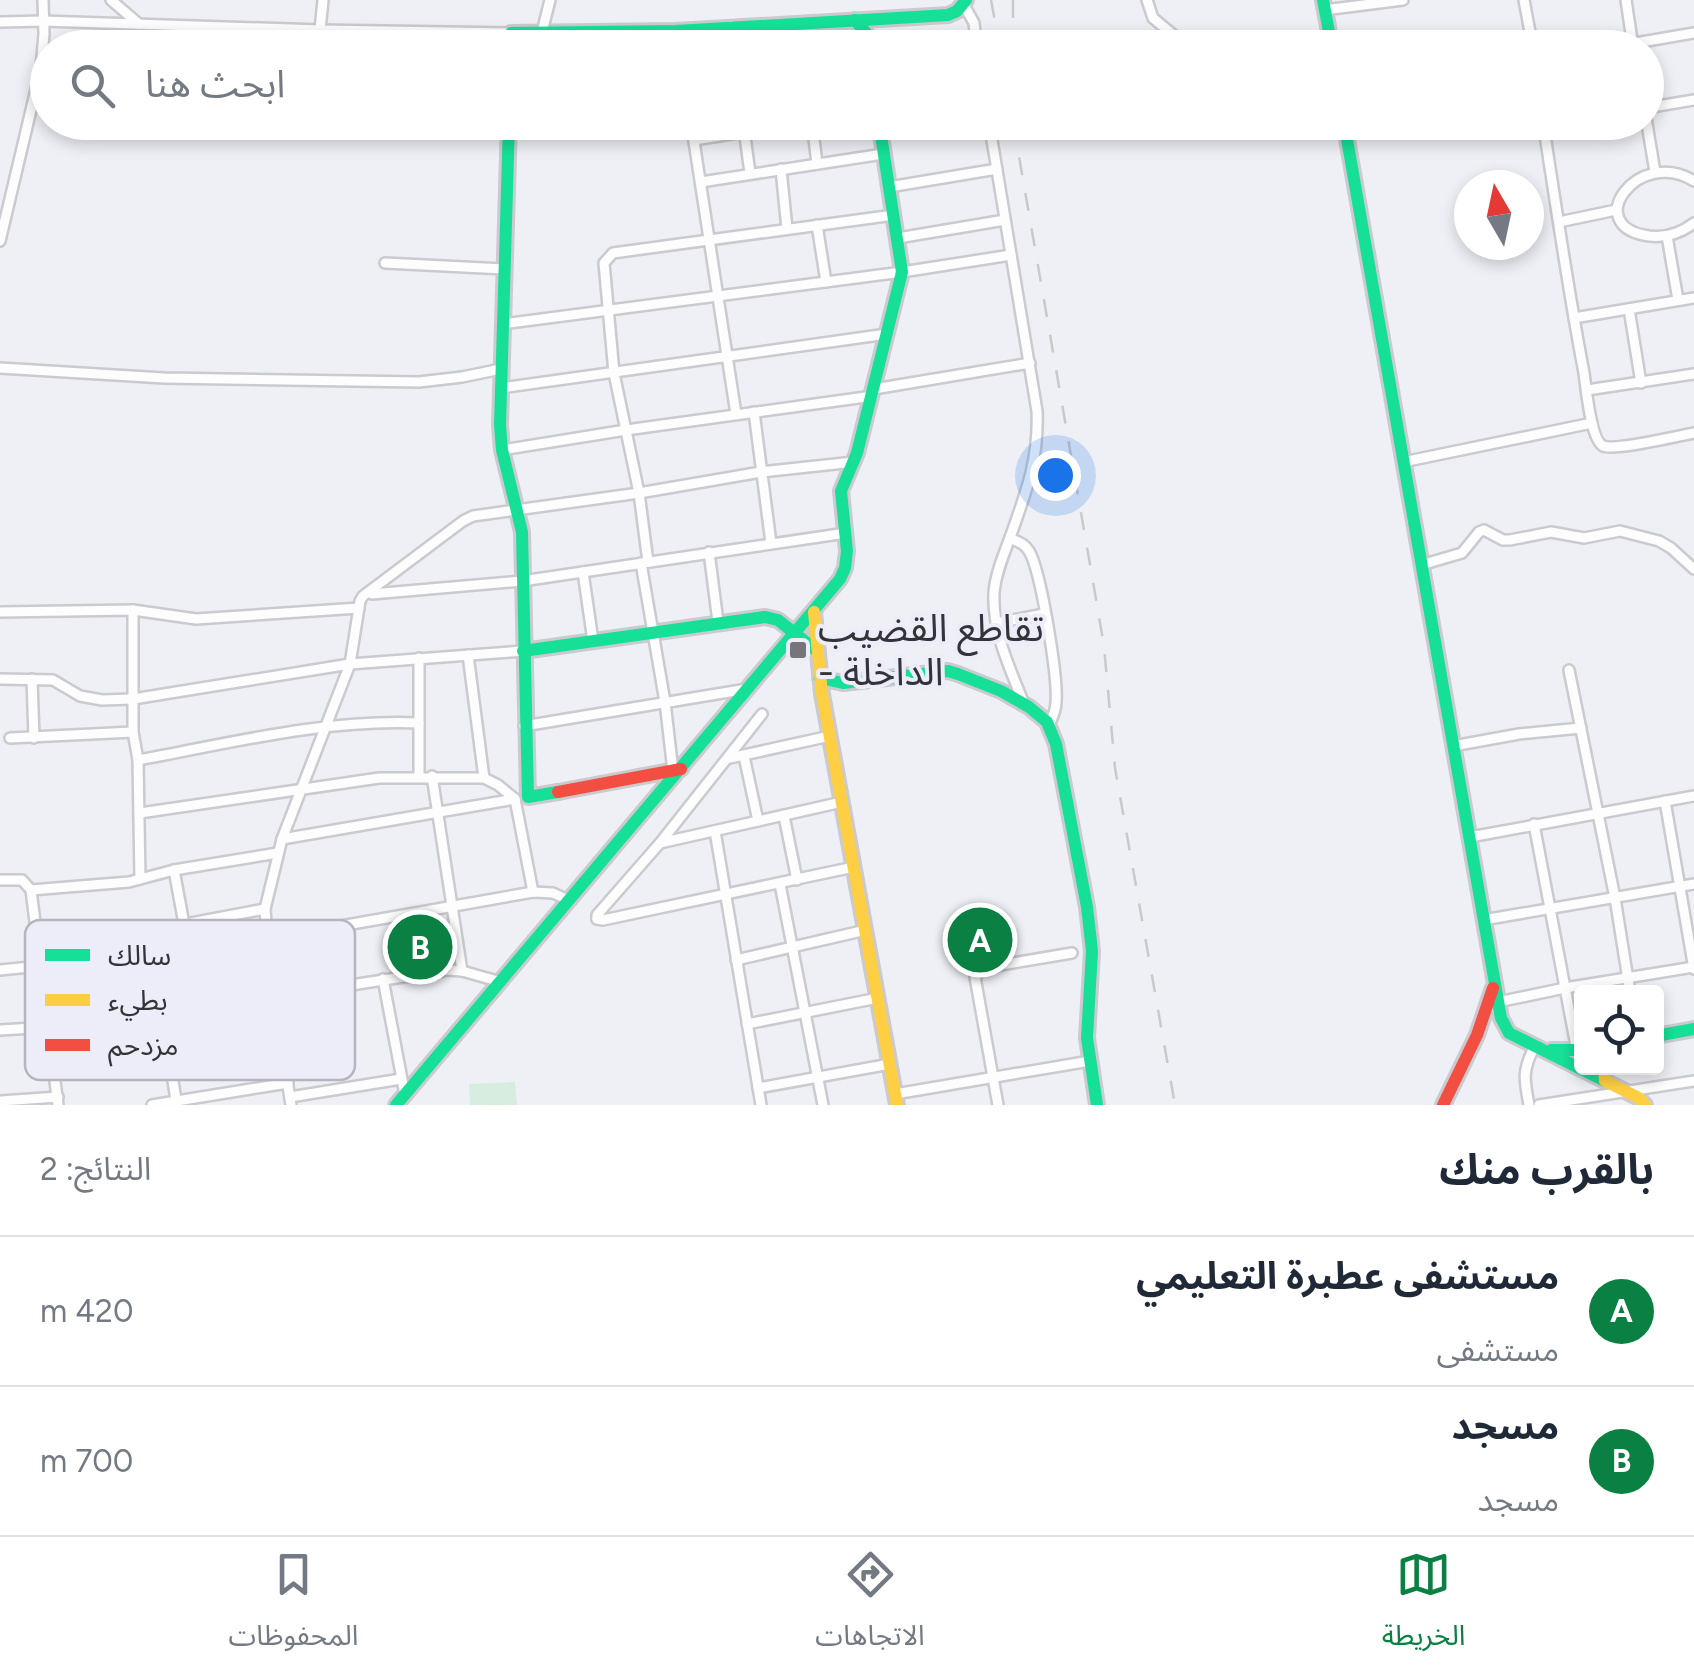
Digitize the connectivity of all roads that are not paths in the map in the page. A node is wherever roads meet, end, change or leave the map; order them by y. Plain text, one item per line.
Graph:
1 (43, 0) edge
2 (111, 0) edge
3 (322, 0) edge
4 (550, 0) edge
5 (1147, 0) edge
6 (1403, 0) edge
7 (1524, 0) edge
8 (1626, 0) edge
9 (965, 2) edge
10 (1323, 5) edge
11 (874, 18) junction
12 (856, 20) junction
13 (43, 21) junction
14 (0, 22) edge
15 (139, 24) junction
16 (731, 26) junction
17 (42, 30) edge
18 (320, 30) joint
19 (542, 30) edge
20 (687, 30) edge
21 (732, 30) edge
22 (862, 30) edge
23 (870, 30) edge
24 (975, 30) edge
25 (1167, 30) edge
26 (1328, 30) edge
27 (1530, 30) edge
28 (1631, 30) edge
29 (1694, 33) edge
30 (1664, 39) edge
31 (1694, 100) edge
32 (1664, 105) edge
33 (30, 112) edge
34 (508, 140) edge
35 (694, 140) edge
36 (746, 140) edge
37 (812, 140) edge
38 (881, 140) edge
39 (992, 140) edge
40 (1347, 140) edge
41 (1546, 140) edge
42 (1650, 140) edge
43 (883, 154) junction
44 (817, 164) junction
45 (781, 169) junction
46 (997, 169) junction
47 (1655, 172) junction
48 (750, 173) junction
49 (1694, 181) edge
50 (702, 182) junction
51 (889, 187) junction
52 (1616, 210) junction
53 (894, 215) junction
54 (1005, 220) junction
55 (1559, 222) junction
56 (1694, 223) edge
57 (817, 225) junction
58 (787, 229) junction
59 (1667, 236) junction
60 (898, 238) junction
61 (710, 239) junction
62 (0, 242) edge
63 (1010, 255) junction
64 (386, 263) dead end
65 (504, 269) junction
66 (902, 272) junction
67 (826, 282) junction
68 (719, 296) junction
69 (1694, 298) edge
70 (1678, 300) junction
71 (1629, 309) junction
72 (607, 310) junction
73 (1574, 318) junction
74 (502, 324) junction
75 (888, 334) junction
76 (728, 356) junction
77 (1030, 363) junction
78 (0, 368) edge
79 (501, 369) junction
80 (614, 372) junction
81 (1694, 374) edge
82 (1641, 382) junction
83 (501, 388) junction
84 (1587, 390) junction
85 (874, 392) junction
86 (754, 412) junction
87 (736, 414) junction
88 (1592, 423) junction
89 (626, 430) junction
90 (1694, 433) edge
91 (502, 450) junction
92 (854, 462) junction
93 (1403, 462) junction
94 (761, 472) junction
95 (639, 493) junction
96 (517, 510) junction
97 (846, 533) junction
98 (1010, 538) junction
99 (771, 543) junction
100 (709, 552) junction
101 (644, 562) junction
102 (1421, 565) junction
103 (1694, 569) edge
104 (583, 572) junction
105 (522, 581) junction
106 (369, 594) junction
107 (359, 608) junction
108 (133, 610) junction
109 (0, 612) edge
110 (814, 612) junction
111 (1044, 614) junction
112 (718, 622) junction
113 (996, 623) junction
114 (653, 632) junction
115 (795, 634) junction
116 (593, 640) junction
117 (523, 651) junction
118 (817, 651) junction
119 (468, 655) junction
120 (419, 658) junction
121 (350, 664) junction
122 (1569, 670) dead end
123 (820, 678) junction
124 (0, 679) edge
125 (32, 679) junction
126 (843, 683) junction
127 (747, 689) junction
128 (822, 694) junction
129 (133, 699) junction
130 (665, 702) junction
131 (1024, 704) junction
132 (762, 714) dead end
133 (419, 723) junction
134 (1050, 725) junction
135 (326, 726) junction
136 (524, 726) junction
137 (1581, 728) junction
138 (133, 732) junction
139 (830, 736) junction
140 (10, 738) dead end
141 (34, 738) junction
142 (1452, 746) junction
143 (744, 756) junction
144 (730, 758) junction
145 (138, 760) junction
146 (677, 770) junction
147 (418, 776) junction
148 (432, 776) junction
149 (484, 778) junction
150 (301, 790) junction
151 (1694, 796) edge
152 (522, 798) junction
153 (1664, 801) junction
154 (842, 802) junction
155 (438, 812) junction
156 (140, 813) junction
157 (1598, 814) junction
158 (784, 816) junction
159 (758, 822) junction
160 (1534, 824) junction
161 (715, 831) junction
162 (1470, 837) junction
163 (282, 839) junction
164 (660, 843) junction
165 (278, 853) junction
166 (854, 867) junction
167 (174, 870) junction
168 (140, 878) junction
169 (0, 880) edge
170 (796, 880) junction
171 (780, 884) junction
172 (1694, 884) edge
173 (1680, 887) junction
174 (32, 890) junction
175 (534, 892) junction
176 (726, 896) junction
177 (1615, 898) junction
178 (570, 900) junction
179 (452, 906) junction
180 (266, 909) junction
181 (1550, 909) junction
182 (35, 920) edge
183 (183, 920) edge
184 (206, 920) edge
185 (267, 920) edge
186 (1483, 920) junction
187 (355, 923) edge
188 (866, 930) junction
189 (793, 947) junction
190 (1072, 953) dead end
191 (736, 960) junction
192 (25, 968) edge
193 (1694, 968) edge
194 (0, 970) edge
195 (462, 972) junction
196 (383, 978) junction
197 (1628, 978) junction
198 (501, 982) junction
199 (355, 983) edge
200 (1494, 983) junction
201 (1629, 985) edge
202 (1565, 988) junction
203 (878, 998) junction
204 (1498, 1002) junction
205 (805, 1012) junction
206 (747, 1024) junction
207 (25, 1028) edge
208 (1574, 1028) edge
209 (1694, 1029) edge
210 (0, 1030) edge
211 (1509, 1033) junction
212 (1664, 1035) edge
213 (1477, 1036) junction
214 (1539, 1048) junction
215 (1574, 1051) edge
216 (1090, 1061) junction
217 (1574, 1062) edge
218 (890, 1064) junction
219 (1606, 1075) edge
220 (400, 1078) junction
221 (818, 1078) junction
222 (993, 1078) junction
223 (287, 1080) edge
224 (1694, 1081) edge
225 (288, 1083) junction
226 (758, 1088) junction
227 (1628, 1091) junction
228 (896, 1099) edge
229 (400, 1100) edge
230 (0, 1101) edge
231 (58, 1101) edge
232 (183, 1101) edge
233 (290, 1101) edge
234 (1565, 1103) edge
235 (152, 1105) edge
236 (761, 1105) edge
237 (823, 1105) edge
238 (998, 1105) edge
239 (1097, 1105) edge
240 (1443, 1105) edge
241 (1529, 1105) edge
242 (1538, 1105) edge
243 (1646, 1105) edge

1 - 13 street
2 - 15 street
3 - 18 street
4 - 19 street
5 - 25 street
6 - 10 street
7 - 27 street
8 - 28 street
9 - 11 street
9 - 24 street
10 - 26 street
11 - 12 street
11 - 23 street
12 - 16 street
12 - 22 street
13 - 14 street
13 - 15 street
13 - 17 street
15 - 18 street
16 - 20 street
16 - 21 street
29 - 30 street
31 - 32 street
33 - 62 street
34 - 65 street
35 - 50 street
36 - 48 street
37 - 44 street
38 - 43 street
39 - 46 street
40 - 93 street
41 - 55 street
42 - 47 street
43 - 44 street
43 - 51 street
44 - 45 street
45 - 48 street
45 - 58 street
46 - 51 street
46 - 54 street
47 - 49 street
47 - 52 street
48 - 50 street
50 - 61 street
51 - 53 street
52 - 55 street
52 - 59 street
53 - 57 street
53 - 60 street
54 - 60 street
54 - 63 street
55 - 73 street
56 - 59 street
57 - 58 street
57 - 67 street
58 - 61 street
59 - 70 street
60 - 66 street
61 - 68 street
61 - 72 street
63 - 66 street
63 - 77 street
64 - 65 street
65 - 74 street
66 - 67 street
66 - 75 street
67 - 68 street
68 - 72 street
68 - 76 street
69 - 70 street
70 - 71 street
71 - 73 street
71 - 82 street
72 - 74 street
72 - 80 street
73 - 84 street
74 - 79 street
75 - 76 street
75 - 85 street
76 - 80 street
76 - 87 street
77 - 85 street
77 - 98 street
78 - 79 street
79 - 83 street
80 - 83 street
80 - 89 street
81 - 82 street
82 - 84 street
83 - 91 street
84 - 88 street
85 - 86 street
85 - 92 street
86 - 87 street
86 - 94 street
87 - 89 street
88 - 90 street
88 - 93 street
89 - 91 street
89 - 95 street
91 - 96 street
92 - 94 street
92 - 97 street
93 - 102 street
94 - 95 street
94 - 99 street
95 - 96 street
95 - 101 street
96 - 105 street
96 - 106 street
97 - 99 street
97 - 110 street
98 - 111 street
98 - 113 street
99 - 100 street
100 - 101 street
100 - 112 street
101 - 104 street
101 - 114 street
102 - 103 street
102 - 142 street
104 - 105 street
104 - 116 street
105 - 106 street
105 - 117 street
106 - 107 street
107 - 108 street
107 - 121 street
108 - 109 street
108 - 129 street
110 - 115 street
110 - 118 street
111 - 113 street
111 - 134 street
112 - 114 street
112 - 115 street
113 - 131 street
114 - 116 street
114 - 130 street
115 - 118 street
115 - 127 street
116 - 117 street
117 - 119 street
117 - 136 street
118 - 123 street
119 - 120 street
119 - 149 street
120 - 121 street
120 - 133 street
121 - 129 street
121 - 135 street
122 - 137 street
123 - 126 street
123 - 128 street
124 - 125 street
125 - 129 street
125 - 141 street
126 - 128 street
126 - 131 street
127 - 130 street
127 - 146 street
128 - 139 street
129 - 138 street
130 - 136 street
130 - 146 street
131 - 134 street
132 - 144 street
133 - 135 street
133 - 147 street
134 - 216 street
135 - 145 street
135 - 150 street
136 - 152 street
137 - 142 street
137 - 157 street
138 - 141 street
138 - 145 street
139 - 143 street
139 - 154 street
140 - 141 street
142 - 162 street
143 - 144 street
143 - 159 street
144 - 164 street
145 - 156 street
146 - 152 street
146 - 178 street
147 - 148 street
147 - 150 street
148 - 149 street
148 - 155 street
149 - 152 street
150 - 156 street
150 - 163 street
151 - 153 street
152 - 155 street
152 - 175 street
153 - 157 street
153 - 173 street
154 - 158 street
154 - 166 street
155 - 163 street
155 - 179 street
156 - 168 street
157 - 160 street
157 - 177 street
158 - 159 street
158 - 170 street
159 - 161 street
160 - 162 street
160 - 181 street
161 - 164 street
161 - 176 street
162 - 186 street
163 - 165 street
164 - 176 street
165 - 167 street
165 - 180 street
166 - 170 street
166 - 188 street
167 - 168 street
167 - 183 street
168 - 174 street
169 - 174 street
170 - 171 street
171 - 176 street
171 - 189 street
172 - 173 street
173 - 177 street
173 - 193 street
174 - 182 street
175 - 178 street
175 - 179 street
176 - 191 street
177 - 181 street
177 - 197 street
178 - 198 street
179 - 187 street
179 - 195 street
180 - 184 street
180 - 185 street
181 - 186 street
181 - 202 street
186 - 200 street
188 - 189 street
188 - 203 street
189 - 191 street
189 - 205 street
190 - 222 street
191 - 206 street
192 - 194 street
193 - 197 street
195 - 196 street
195 - 198 street
196 - 199 street
196 - 220 street
197 - 201 street
197 - 202 street
198 - 229 street
200 - 204 street
200 - 213 street
202 - 204 street
202 - 208 street
203 - 205 street
203 - 218 street
204 - 211 street
205 - 206 street
205 - 221 street
206 - 226 street
207 - 210 street
209 - 212 street
211 - 213 street
211 - 214 street
213 - 240 street
214 - 215 street
214 - 217 street
214 - 241 street
216 - 222 street
216 - 239 street
218 - 221 street
218 - 228 street
219 - 227 street
220 - 229 street
220 - 233 street
221 - 226 street
221 - 237 street
222 - 228 street
222 - 238 street
223 - 225 street
224 - 227 street
225 - 232 street
225 - 233 street
226 - 236 street
227 - 234 street
227 - 243 street
230 - 231 street
232 - 235 street
234 - 242 street

